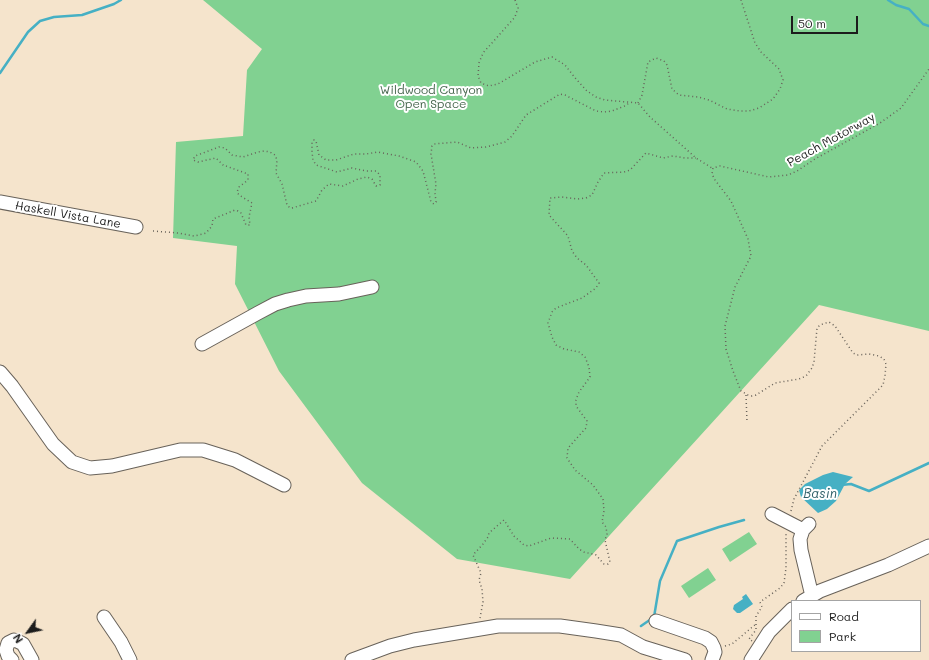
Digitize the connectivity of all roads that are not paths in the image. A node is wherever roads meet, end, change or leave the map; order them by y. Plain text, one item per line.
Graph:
1 (0, 202) edge
2 (136, 227) dead end
3 (372, 287) dead end
4 (202, 344) dead end
5 (0, 372) edge
6 (284, 485) dead end
7 (772, 514) dead end
8 (929, 546) edge
9 (807, 598) edge
10 (791, 610) edge
11 (104, 617) dead end
12 (656, 621) dead end
13 (714, 656) edge
14 (664, 657) edge
15 (12, 660) edge
16 (32, 660) edge
17 (130, 660) edge
18 (352, 660) edge
19 (685, 660) edge
20 (751, 660) edge

1 - 2 street, Haskell Vista Lane
3 - 4 street
5 - 6 street
7 - 9 street
8 - 9 street
10 - 20 street
11 - 17 street
12 - 13 street
14 - 18 street
14 - 19 street
15 - 16 street

